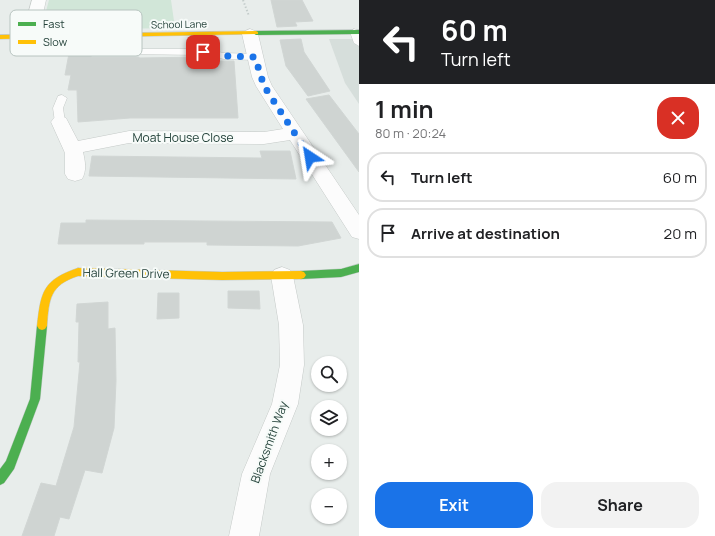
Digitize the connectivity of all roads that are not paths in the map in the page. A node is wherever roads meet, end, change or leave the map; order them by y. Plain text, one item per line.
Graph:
1 (39, 0) edge
2 (36, 10) edge
3 (356, 32) edge
4 (250, 34) junction
5 (142, 35) edge
6 (0, 37) edge
7 (10, 37) edge
8 (359, 43) edge
9 (142, 52) edge
10 (255, 57) junction
11 (62, 98) dead end
12 (60, 122) joint
13 (294, 132) junction
14 (74, 148) junction
15 (75, 174) dead end
16 (359, 231) edge
17 (359, 268) edge
18 (282, 276) junction
19 (0, 479) edge
20 (244, 536) edge

1 - 2 street
3 - 4 street, School Lane
3 - 8 lane
4 - 5 street, School Lane
4 - 10 street
6 - 7 street, School Lane
9 - 10 lane
10 - 13 street
11 - 12 lane
12 - 14 street
13 - 14 street, Moat House Close
13 - 16 street
14 - 15 street
17 - 18 street, Hall Green Drive
18 - 19 street, Hall Green Drive
18 - 20 street, Blacksmith Way

